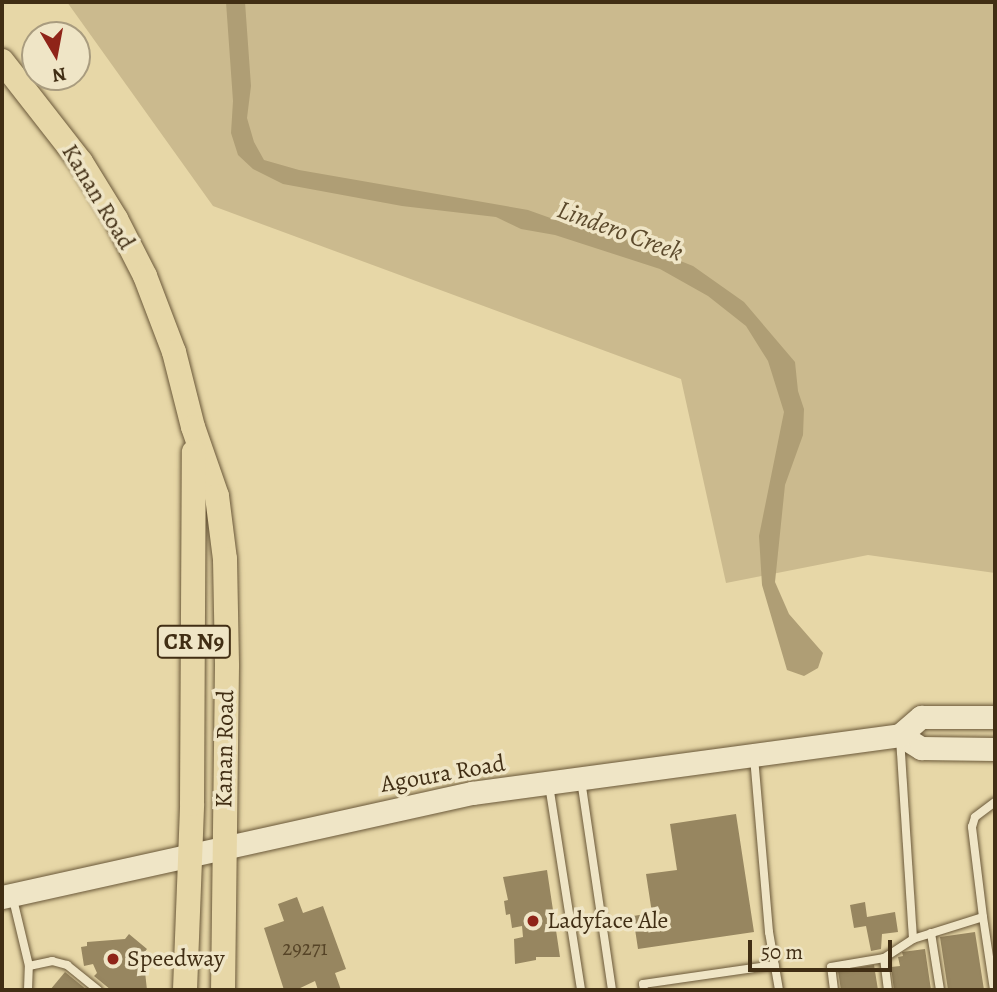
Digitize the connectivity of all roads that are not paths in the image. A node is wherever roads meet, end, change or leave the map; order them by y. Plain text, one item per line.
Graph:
1 (2, 61) edge
2 (193, 427) junction
3 (995, 717) edge
4 (900, 735) junction
5 (995, 748) edge
6 (753, 754) junction
7 (580, 777) junction
8 (548, 782) junction
9 (995, 802) edge
10 (223, 848) junction
11 (189, 856) junction
12 (7, 896) edge
13 (983, 917) junction
14 (931, 933) junction
15 (913, 939) junction
16 (884, 958) junction
17 (775, 965) junction
18 (29, 966) junction
19 (28, 990) edge
20 (98, 990) edge
21 (185, 990) edge
22 (223, 990) edge
23 (581, 990) edge
24 (612, 990) edge
25 (644, 990) edge
26 (779, 990) edge
27 (834, 990) edge
28 (888, 990) edge
29 (940, 990) edge
30 (994, 990) edge

1 - 2 main road, Kanan Road / CR N9
2 - 10 main road, Kanan Road / CR N9
2 - 11 main road, Kanan Road / CR N9
3 - 4 main road, Agoura Road
4 - 5 main road, Agoura Road
4 - 6 main road, Agoura Road
4 - 15 lane
6 - 7 main road, Agoura Road
6 - 17 lane
7 - 8 main road, Agoura Road
7 - 24 lane
8 - 10 main road, Agoura Road
8 - 23 lane
9 - 13 lane
10 - 11 main road, Agoura Road
10 - 22 main road, Kanan Road / CR N9
11 - 12 main road, Agoura Road
11 - 21 main road, Kanan Road / CR N9
12 - 18 lane
13 - 14 lane
13 - 30 lane
14 - 15 lane
14 - 29 lane
15 - 16 lane
16 - 27 lane
16 - 28 lane
17 - 25 lane
17 - 26 lane
18 - 19 lane
18 - 20 lane

